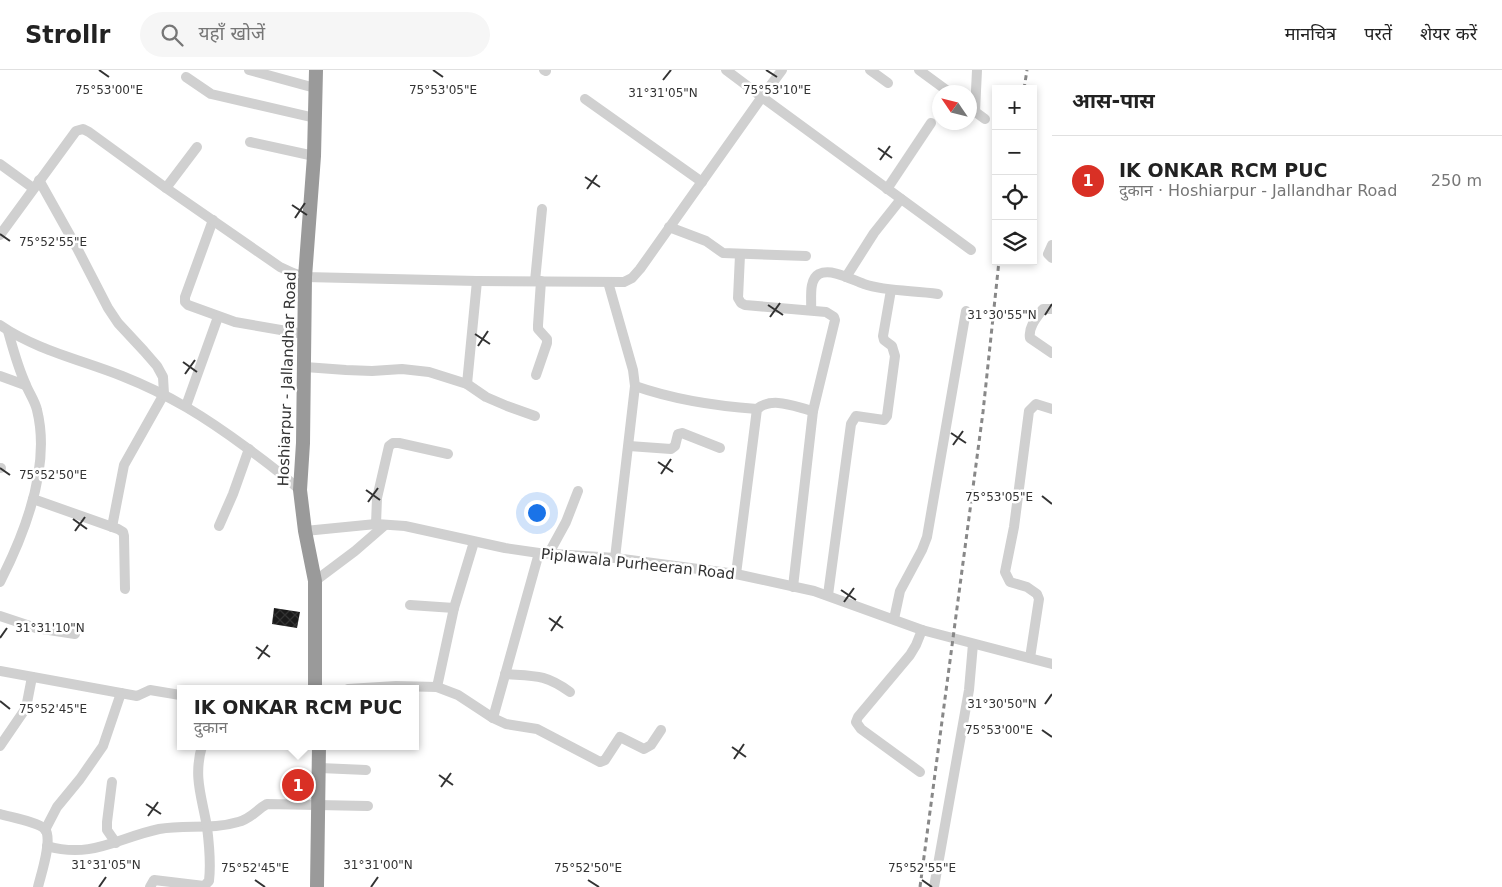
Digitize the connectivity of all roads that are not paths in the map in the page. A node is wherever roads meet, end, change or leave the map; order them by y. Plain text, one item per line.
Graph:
1 (249, 70) edge
2 (316, 70) edge
3 (726, 70) edge
4 (782, 70) edge
5 (870, 70) edge
6 (919, 70) edge
7 (977, 70) edge
8 (186, 77) dead end
9 (888, 83) dead end
10 (939, 85) edge
11 (975, 85) edge
12 (315, 88) junction
13 (762, 98) junction
14 (585, 99) dead end
15 (977, 114) edge
16 (315, 118) junction
17 (985, 120) dead end
18 (931, 123) dead end
19 (250, 142) dead end
20 (197, 147) dead end
21 (314, 156) junction
22 (0, 164) edge
23 (702, 182) junction
24 (36, 184) junction
25 (166, 188) junction
26 (887, 189) junction
27 (901, 199) junction
28 (542, 209) dead end
29 (213, 220) junction
30 (669, 227) junction
31 (0, 235) edge
32 (1052, 245) edge
33 (971, 250) dead end
34 (740, 255) junction
35 (806, 256) dead end
36 (1052, 258) edge
37 (305, 277) junction
38 (846, 277) junction
39 (477, 281) junction
40 (538, 282) junction
41 (608, 282) junction
42 (892, 290) junction
43 (938, 294) dead end
44 (1052, 309) edge
45 (811, 310) junction
46 (966, 311) dead end
47 (218, 318) junction
48 (4, 328) edge
49 (304, 334) junction
50 (1052, 352) edge
51 (305, 367) junction
52 (536, 376) dead end
53 (2, 380) edge
54 (466, 384) junction
55 (26, 385) junction
56 (635, 386) junction
57 (164, 394) junction
58 (186, 406) junction
59 (757, 409) junction
60 (1052, 409) edge
61 (813, 411) junction
62 (535, 416) dead end
63 (629, 446) junction
64 (720, 448) dead end
65 (248, 449) junction
66 (448, 454) dead end
67 (300, 490) junction
68 (578, 491) dead end
69 (33, 499) junction
70 (380, 525) junction
71 (219, 526) dead end
72 (112, 527) junction
73 (304, 531) junction
74 (474, 542) junction
75 (544, 553) junction
76 (615, 558) junction
77 (736, 574) junction
78 (314, 581) junction
79 (0, 582) edge
80 (793, 587) junction
81 (124, 589) dead end
82 (828, 595) junction
83 (410, 605) dead end
84 (454, 608) junction
85 (0, 616) edge
86 (894, 619) junction
87 (922, 630) junction
88 (75, 634) dead end
89 (973, 644) junction
90 (1030, 658) junction
91 (1052, 664) edge
92 (0, 671) edge
93 (506, 674) junction
94 (32, 676) junction
95 (315, 685) edge
96 (419, 686) edge
97 (437, 686) junction
98 (570, 692) dead end
99 (121, 693) junction
100 (177, 694) edge
101 (493, 718) junction
102 (662, 730) dead end
103 (0, 746) edge
104 (201, 750) edge
105 (319, 750) edge
106 (320, 768) junction
107 (366, 770) dead end
108 (920, 772) dead end
109 (112, 782) dead end
110 (319, 804) junction
111 (368, 806) dead end
112 (0, 814) edge
113 (206, 827) junction
114 (45, 830) junction
115 (116, 843) junction
116 (47, 846) junction
117 (38, 887) edge
118 (150, 887) edge
119 (317, 887) edge
120 (934, 887) edge

1 - 12 street
2 - 12 highway, Hoshiarpur - Jallandhar Road
3 - 13 street
4 - 13 street
5 - 9 street
6 - 10 street
7 - 11 street
8 - 16 street
12 - 16 highway, Hoshiarpur - Jallandhar Road
13 - 23 street
13 - 26 street
14 - 23 street
15 - 17 street
16 - 21 highway, Hoshiarpur - Jallandhar Road
18 - 26 street
19 - 21 street
20 - 25 street
21 - 37 highway, Hoshiarpur - Jallandhar Road
22 - 24 street
23 - 30 street
24 - 25 street
24 - 31 street
24 - 57 street
25 - 29 street
26 - 27 street
27 - 33 street
27 - 38 street
28 - 40 street
29 - 37 street
29 - 47 street
30 - 34 street
30 - 41 street
32 - 36 street
34 - 35 street
34 - 45 street
37 - 39 street
37 - 49 highway, Hoshiarpur - Jallandhar Road
38 - 42 street
38 - 45 street
39 - 40 street
39 - 54 street
40 - 41 street
40 - 52 street
41 - 56 street
42 - 43 street
42 - 82 street
44 - 50 street
45 - 61 street
46 - 86 street
47 - 49 street
47 - 58 street
48 - 55 street
48 - 57 street
49 - 51 highway, Hoshiarpur - Jallandhar Road
51 - 54 street
51 - 67 highway, Hoshiarpur - Jallandhar Road
53 - 55 street
54 - 62 street
55 - 69 street
56 - 59 street
56 - 63 street
57 - 58 street
57 - 72 street
58 - 65 street
59 - 61 street
59 - 77 street
60 - 90 street
61 - 80 street
63 - 64 street
63 - 76 street
65 - 67 street
65 - 71 street
66 - 70 street
67 - 73 highway, Hoshiarpur - Jallandhar Road
68 - 75 street
69 - 72 street
69 - 79 street
70 - 73 street, Piplawala Purheeran Road
70 - 74 street, Piplawala Purheeran Road
70 - 78 street
72 - 81 street
73 - 78 highway, Hoshiarpur - Jallandhar Road
74 - 75 street, Piplawala Purheeran Road
74 - 84 street
75 - 76 street, Piplawala Purheeran Road
75 - 93 street
76 - 77 street, Piplawala Purheeran Road
77 - 80 street, Piplawala Purheeran Road
78 - 95 highway, Hoshiarpur - Jallandhar Road
80 - 82 street, Piplawala Purheeran Road
82 - 86 street, Piplawala Purheeran Road
83 - 84 street
84 - 97 street
85 - 88 street
86 - 87 street, Piplawala Purheeran Road
87 - 89 street, Piplawala Purheeran Road
87 - 108 street
89 - 90 street, Piplawala Purheeran Road
89 - 120 street
90 - 91 street, Piplawala Purheeran Road
92 - 94 street
93 - 98 street
93 - 101 street
94 - 99 street
94 - 103 street
96 - 97 street
97 - 101 street
99 - 100 street
99 - 114 street
101 - 102 street
104 - 113 street
105 - 106 highway
106 - 107 street
106 - 110 highway
109 - 115 street
110 - 111 street
110 - 113 street
110 - 119 highway
112 - 114 street
113 - 115 street
113 - 118 street
114 - 116 street
115 - 116 street
116 - 117 street

